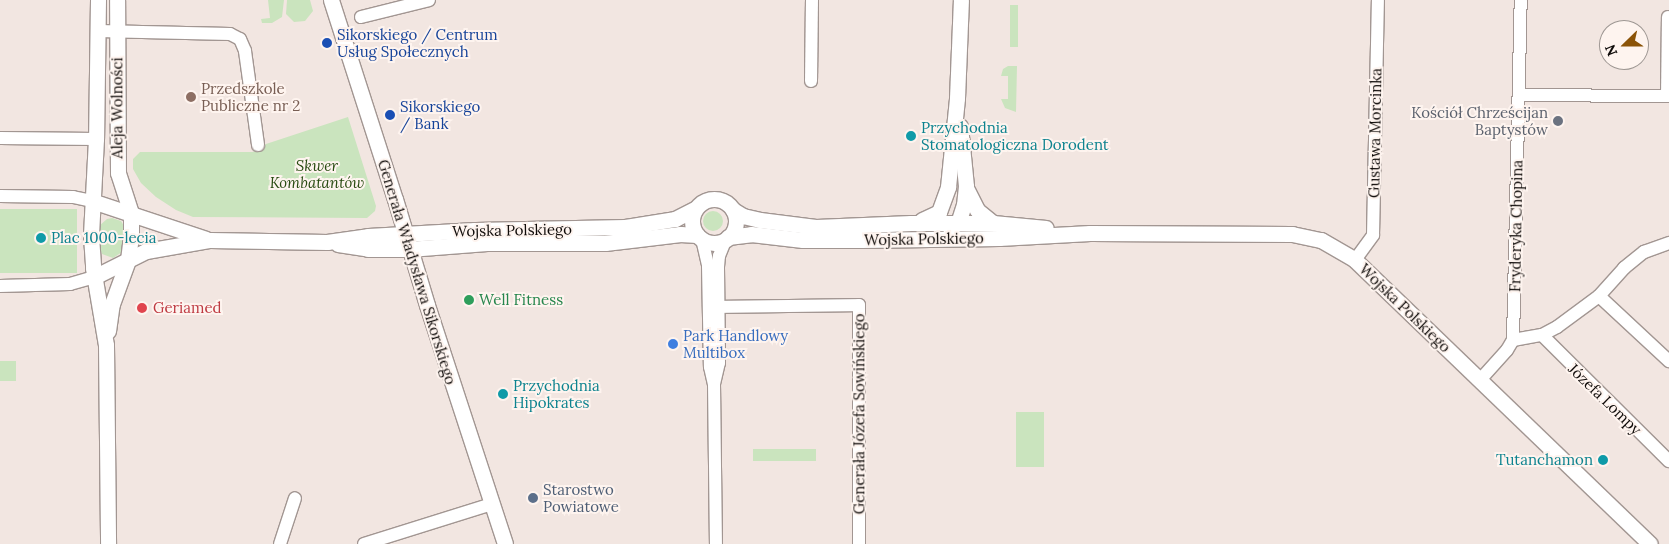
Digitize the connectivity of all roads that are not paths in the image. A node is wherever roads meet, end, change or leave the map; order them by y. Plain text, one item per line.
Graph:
1 (98, 0) edge
2 (117, 0) edge
3 (331, 0) edge
4 (429, 0) edge
5 (812, 0) edge
6 (961, 0) edge
7 (1378, 0) edge
8 (1521, 0) edge
9 (1668, 16) dead end
10 (361, 17) dead end
11 (98, 31) junction
12 (117, 32) junction
13 (811, 81) dead end
14 (1519, 95) junction
15 (1668, 96) edge
16 (957, 98) junction
17 (0, 138) edge
18 (96, 139) junction
19 (258, 145) dead end
20 (966, 186) junction
21 (948, 187) junction
22 (0, 196) edge
23 (92, 201) junction
24 (695, 208) junction
25 (733, 210) junction
26 (131, 213) junction
27 (911, 223) junction
28 (958, 223) junction
29 (993, 223) junction
30 (1090, 233) junction
31 (699, 237) junction
32 (727, 238) junction
33 (994, 238) junction
34 (210, 240) junction
35 (911, 240) junction
36 (407, 241) junction
37 (1669, 243) edge
38 (128, 260) junction
39 (1355, 260) junction
40 (94, 277) junction
41 (0, 286) edge
42 (1599, 296) junction
43 (718, 307) junction
44 (1542, 335) junction
45 (1513, 340) junction
46 (106, 345) junction
47 (1669, 361) edge
48 (1480, 380) junction
49 (714, 384) junction
50 (1669, 461) edge
51 (294, 498) dead end
52 (492, 504) junction
53 (108, 544) edge
54 (280, 544) edge
55 (364, 544) edge
56 (505, 544) edge
57 (716, 544) edge
58 (859, 544) edge
59 (1650, 544) edge

1 - 11 street, Aleja Wolności
2 - 12 street, Aleja Wolności
3 - 36 street, Generała Władysława Sikorskiego
4 - 10 street
5 - 13 street
6 - 16 street
7 - 39 street, Gustawa Morcinka
8 - 14 street, Fryderyka Chopina
9 - 15 street
11 - 12 street
11 - 18 street, Aleja Wolności
12 - 19 street
12 - 26 street, Aleja Wolności
14 - 15 street
14 - 45 street, Fryderyka Chopina
16 - 20 street
16 - 21 street
17 - 18 street
18 - 23 street, Aleja Wolności
20 - 28 street
20 - 29 street
21 - 27 street
21 - 28 street
22 - 23 street
23 - 26 street, Wojska Polskiego
23 - 40 street, Aleja Wolności
24 - 25 street
24 - 31 street
24 - 36 street, Wojska Polskiego
25 - 27 street, Wojska Polskiego
25 - 32 street
26 - 34 street, Wojska Polskiego
26 - 38 street, Aleja Wolności
27 - 28 street, Wojska Polskiego
28 - 29 street, Wojska Polskiego
28 - 33 street
28 - 35 street
29 - 30 street, Wojska Polskiego
30 - 33 street, Wojska Polskiego
30 - 39 street, Wojska Polskiego
31 - 32 street
31 - 36 street, Wojska Polskiego
31 - 49 street
32 - 35 street, Wojska Polskiego
32 - 43 street
33 - 35 street, Wojska Polskiego
34 - 36 street, Wojska Polskiego
34 - 38 street, Wojska Polskiego
36 - 52 street, Generała Władysława Sikorskiego
37 - 42 street
38 - 40 street, Wojska Polskiego
38 - 46 street
39 - 48 street, Wojska Polskiego
40 - 41 street
40 - 46 street
42 - 44 street
42 - 47 street
43 - 49 street
43 - 58 street, Generała Józefa Sowińskiego
44 - 45 street
44 - 50 street, Józefa Lompy
45 - 48 street
46 - 53 street
48 - 59 street, Wojska Polskiego
49 - 57 street
51 - 54 street
52 - 55 street
52 - 56 street, Generała Władysława Sikorskiego

